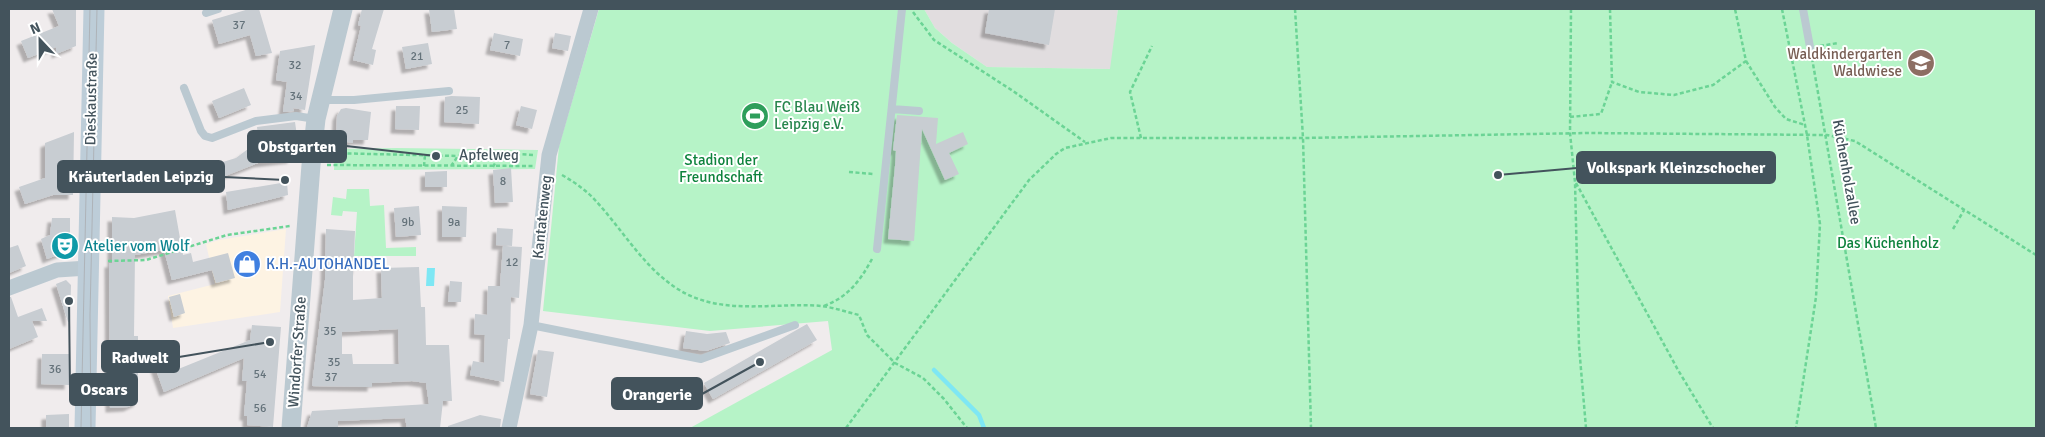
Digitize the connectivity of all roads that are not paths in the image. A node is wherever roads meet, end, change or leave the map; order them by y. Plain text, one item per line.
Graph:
1 (94, 9) edge
2 (218, 9) edge
3 (343, 9) edge
4 (591, 9) edge
5 (902, 9) edge
6 (1803, 9) edge
7 (206, 13) dead end
8 (1810, 48) road end
9 (184, 88) dead end
10 (449, 91) dead end
11 (320, 100) junction
12 (892, 110) junction
13 (919, 111) dead end
14 (316, 119) junction
15 (877, 249) road end
16 (88, 268) junction
17 (9, 288) edge
18 (531, 325) junction
19 (795, 325) dead end
20 (85, 428) edge
21 (291, 428) edge
22 (509, 428) edge

1 - 16 main road, Dieskaustraße
2 - 7 lane
3 - 11 street, Windorfer Straße
4 - 18 street, Kantatenweg
5 - 12 lane
6 - 8 lane
9 - 14 lane
10 - 11 lane
11 - 14 street, Windorfer Straße
12 - 13 lane
12 - 15 lane
14 - 21 street, Windorfer Straße
16 - 17 street
16 - 20 main road, Dieskaustraße
18 - 19 lane
18 - 22 street, Kantatenweg

